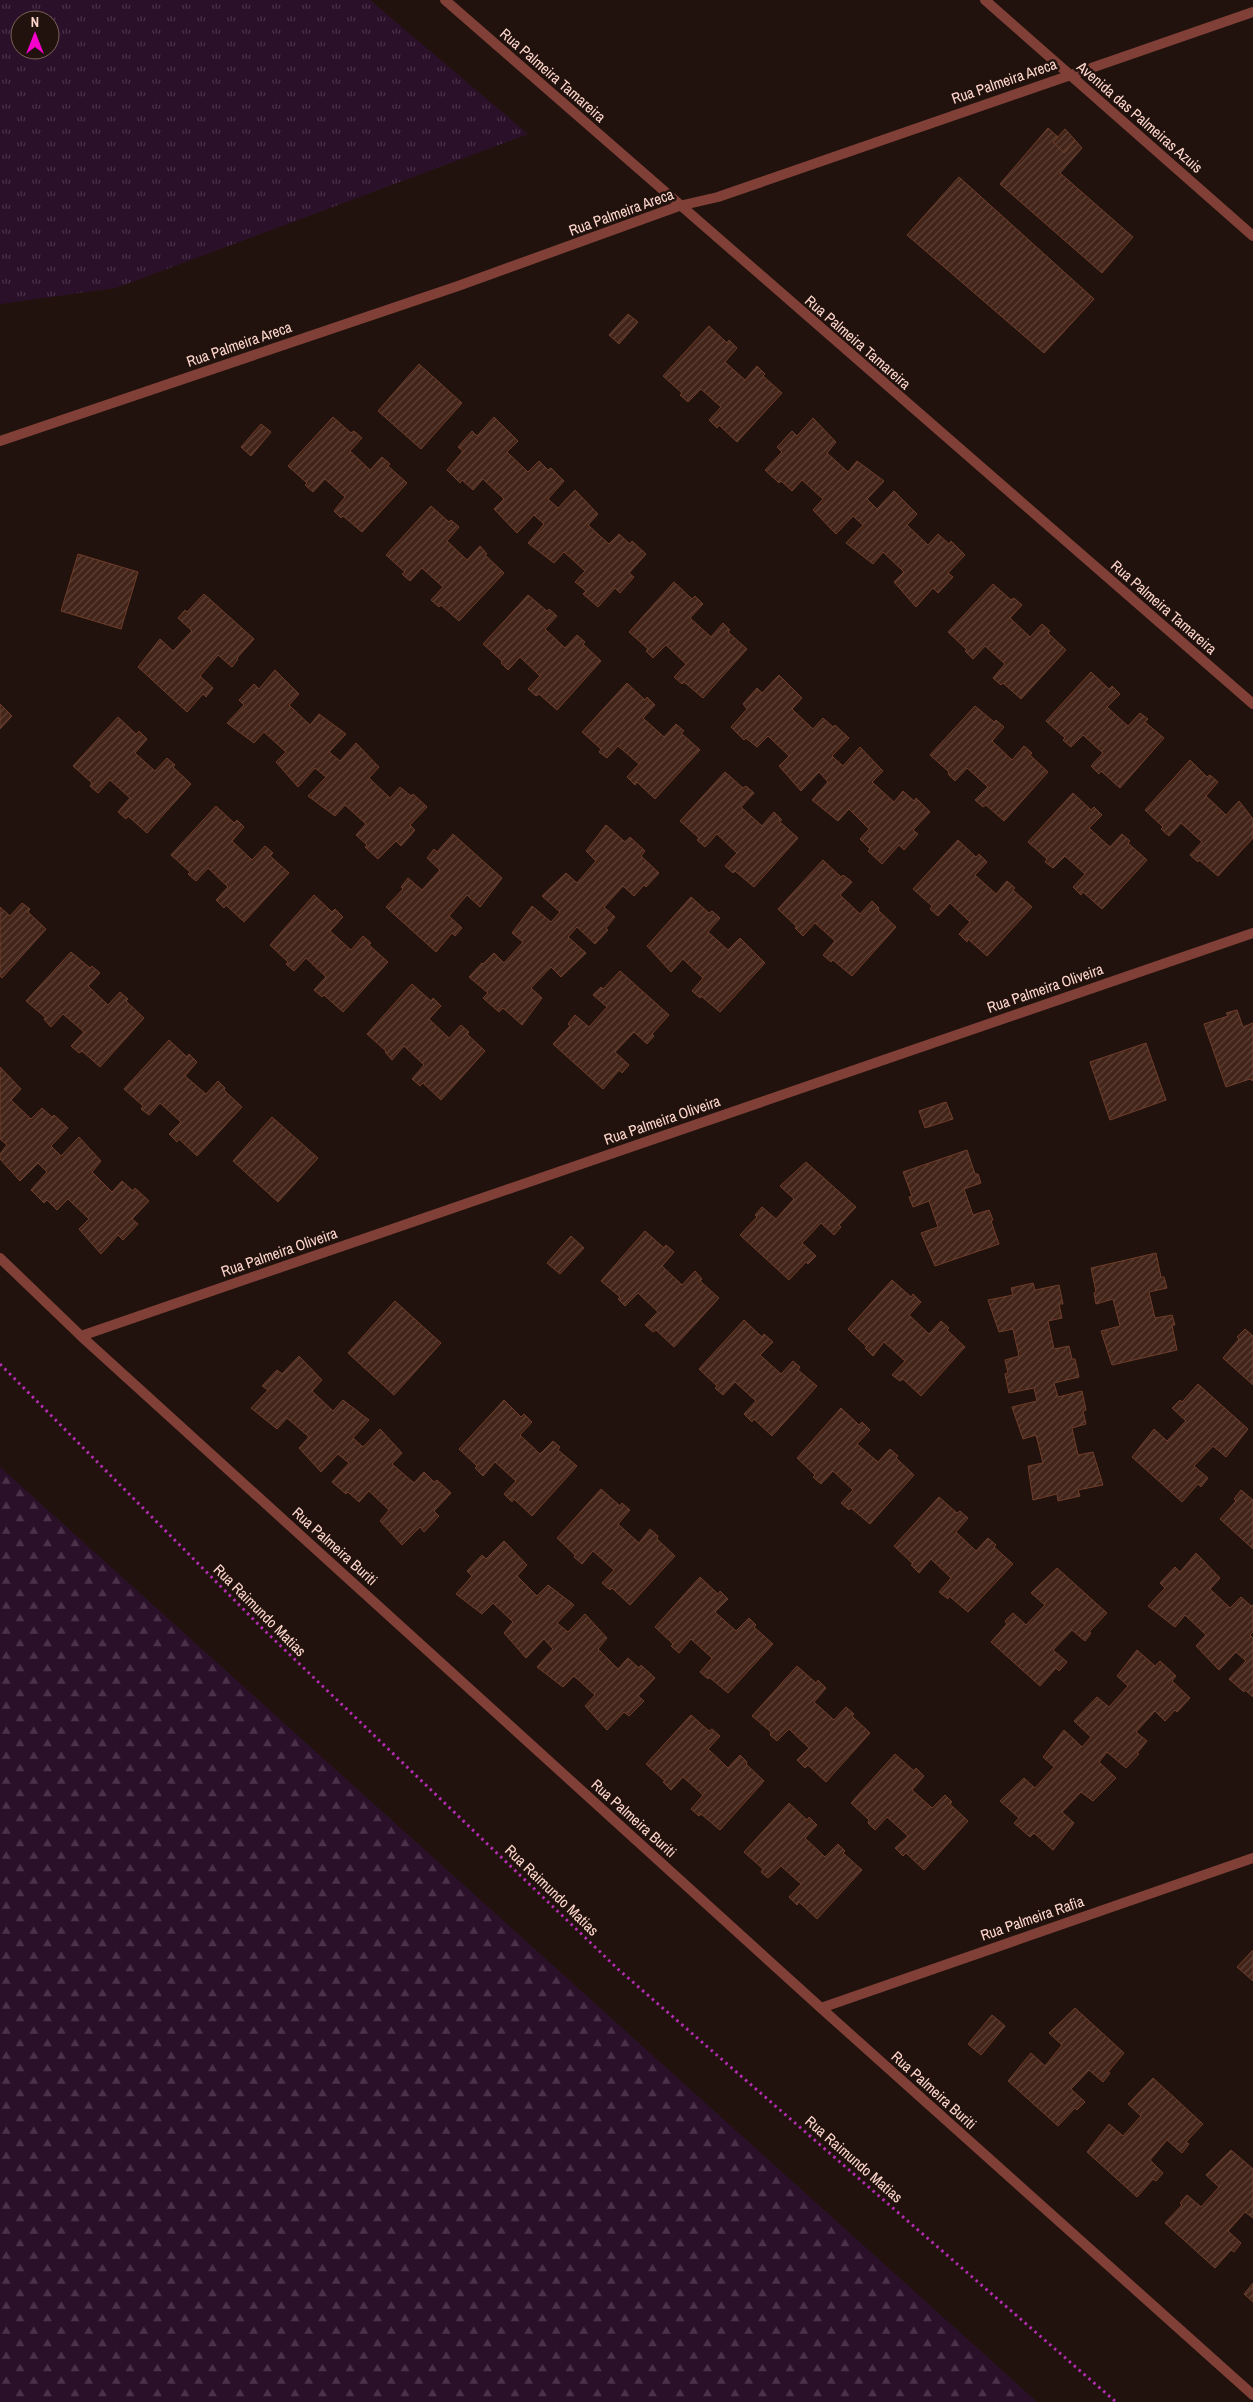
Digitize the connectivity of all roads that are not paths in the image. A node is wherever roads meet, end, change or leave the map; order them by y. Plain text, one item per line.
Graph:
1 (445, 0) edge
2 (985, 0) edge
3 (1253, 12) edge
4 (1069, 74) junction
5 (679, 206) junction
6 (1253, 236) edge
7 (0, 441) edge
8 (1253, 704) edge
9 (1253, 933) edge
10 (0, 1258) edge
11 (81, 1336) junction
12 (1253, 1858) edge
13 (820, 2008) junction
14 (1253, 2395) edge

1 - 5 street, Rua Palmeira Tamareira
2 - 4 street, Avenida das Palmeiras Azuis
3 - 4 street, Rua Palmeira Areca
4 - 5 street, Rua Palmeira Areca
4 - 6 street, Avenida das Palmeiras Azuis
5 - 7 street, Rua Palmeira Areca
5 - 8 street, Rua Palmeira Tamareira
9 - 11 street, Rua Palmeira Oliveira
10 - 11 street, Rua Palmeira Buriti
11 - 13 street, Rua Palmeira Buriti
12 - 13 street, Rua Palmeira Rafia
13 - 14 street, Rua Palmeira Buriti

